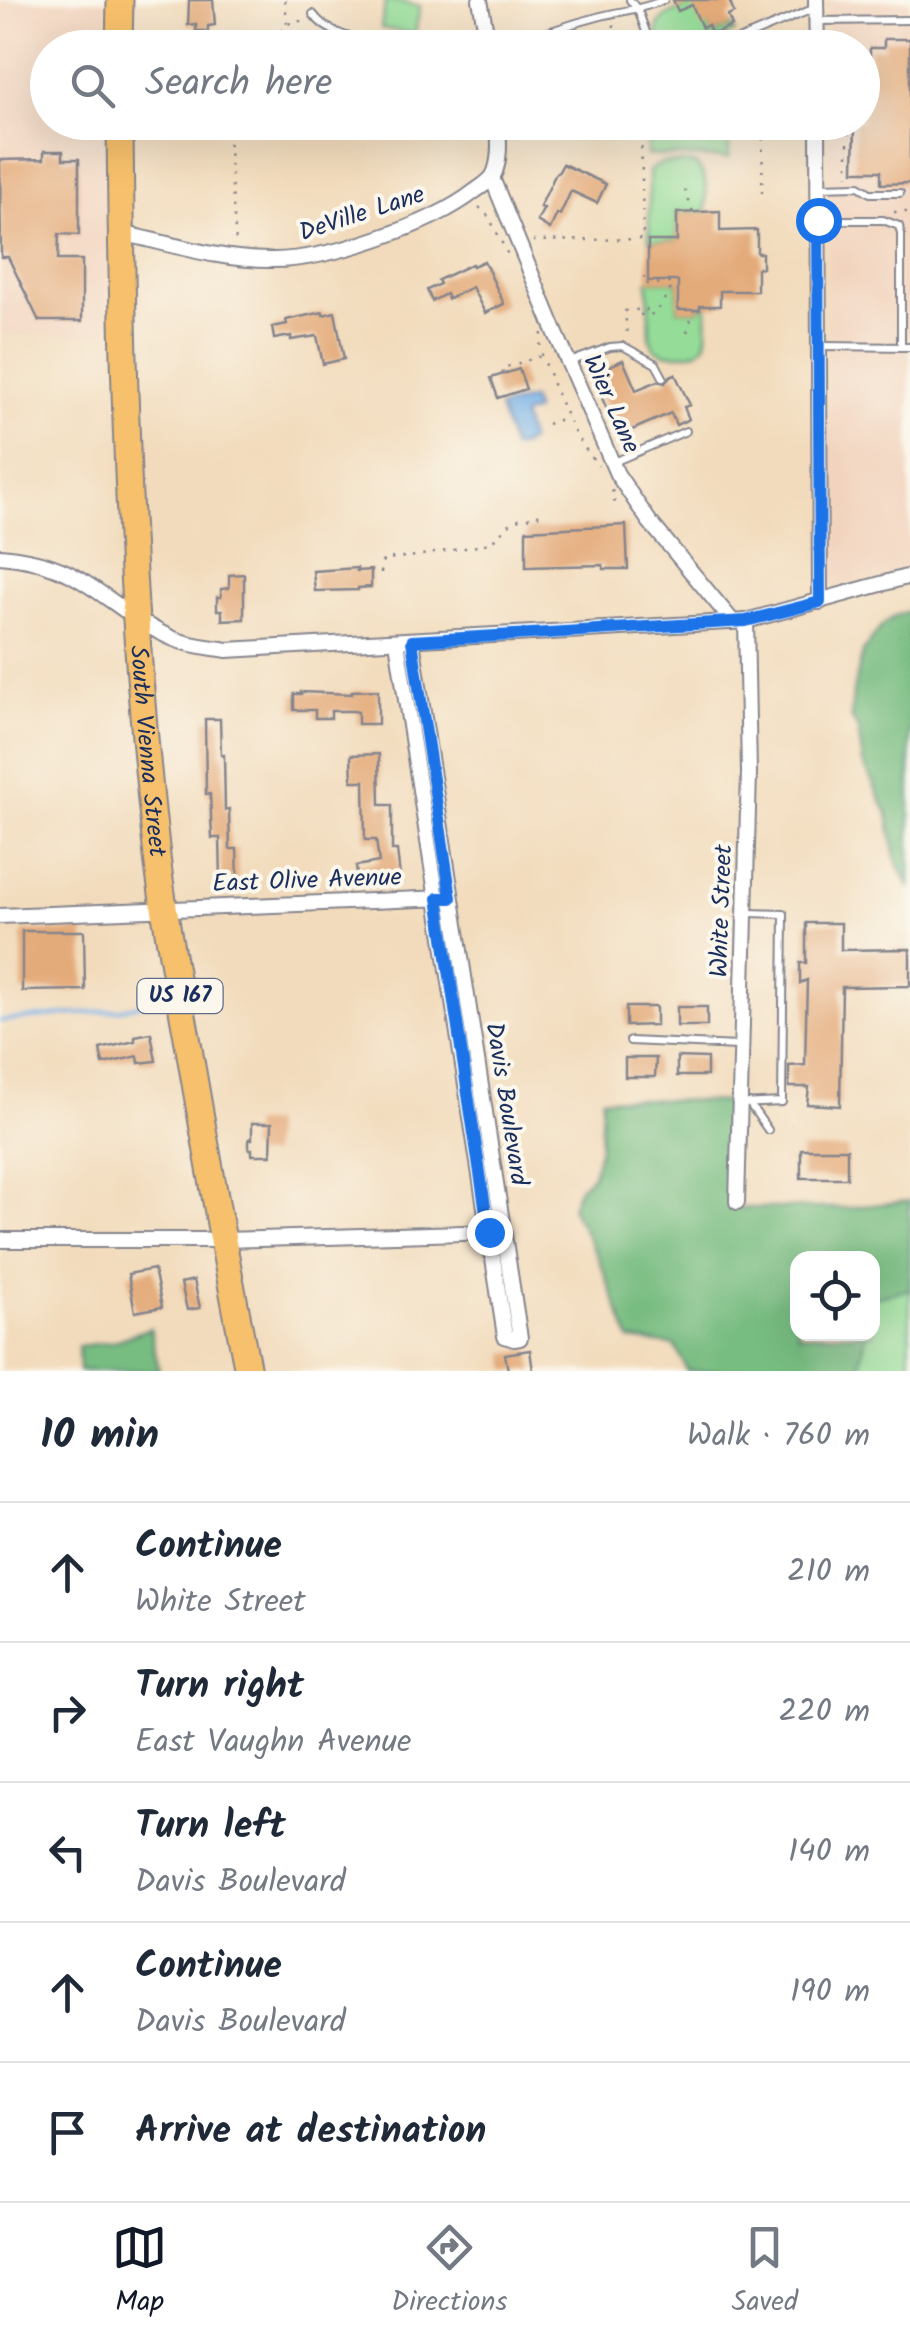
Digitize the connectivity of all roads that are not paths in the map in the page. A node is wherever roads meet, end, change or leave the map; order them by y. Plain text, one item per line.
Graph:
1 (120, 0) edge
2 (480, 0) edge
3 (630, 0) edge
4 (664, 0) edge
5 (638, 10) junction
6 (816, 10) edge
7 (311, 17) road end
8 (910, 20) edge
9 (120, 30) edge
10 (330, 30) edge
11 (486, 30) edge
12 (556, 30) edge
13 (645, 30) edge
14 (765, 30) edge
15 (120, 140) edge
16 (498, 140) edge
17 (818, 140) edge
18 (492, 178) junction
19 (818, 186) junction
20 (900, 193) dead end
21 (818, 220) junction
22 (122, 233) junction
23 (906, 289) edge
24 (818, 346) junction
25 (906, 347) edge
26 (568, 362) junction
27 (662, 377) dead end
28 (686, 431) dead end
29 (606, 466) junction
30 (0, 556) edge
31 (910, 576) edge
32 (820, 602) junction
33 (135, 618) junction
34 (740, 621) junction
35 (404, 642) junction
36 (444, 898) junction
37 (164, 908) junction
38 (744, 913) junction
39 (0, 916) edge
40 (630, 1041) dead end
41 (740, 1046) junction
42 (744, 1103) junction
43 (768, 1130) dead end
44 (737, 1202) dead end
45 (496, 1232) junction
46 (0, 1240) edge
47 (222, 1240) junction
48 (248, 1371) edge

1 - 9 highway
2 - 11 street
3 - 5 lane
4 - 5 lane
5 - 12 lane
5 - 13 lane
6 - 8 lane
6 - 14 lane
7 - 10 lane
15 - 22 highway, South Vienna Street / US 167
16 - 18 street
17 - 19 street
18 - 22 street, DeVille Lane
18 - 26 street, Wier Lane
19 - 20 lane
19 - 21 street
21 - 23 lane
21 - 24 street
22 - 33 highway, South Vienna Street / US 167
23 - 25 lane
24 - 25 lane
24 - 32 street
26 - 27 lane
26 - 29 street, Wier Lane
28 - 29 lane
29 - 34 street, Wier Lane
30 - 33 street
31 - 32 street
32 - 34 street
33 - 35 street
33 - 37 highway, South Vienna Street / US 167
34 - 35 street
34 - 38 street, White Street
35 - 36 street, Davis Boulevard
36 - 37 street, East Olive Avenue
36 - 45 street, Davis Boulevard
37 - 39 street, East Olive Avenue
37 - 47 highway, South Vienna Street / US 167
38 - 41 street, White Street
38 - 42 lane
40 - 41 lane
41 - 42 street, White Street
42 - 43 lane
42 - 44 street, White Street
45 - 45 street, Davis Boulevard
45 - 47 street
46 - 47 street
47 - 48 highway, South Vienna Street / US 167

